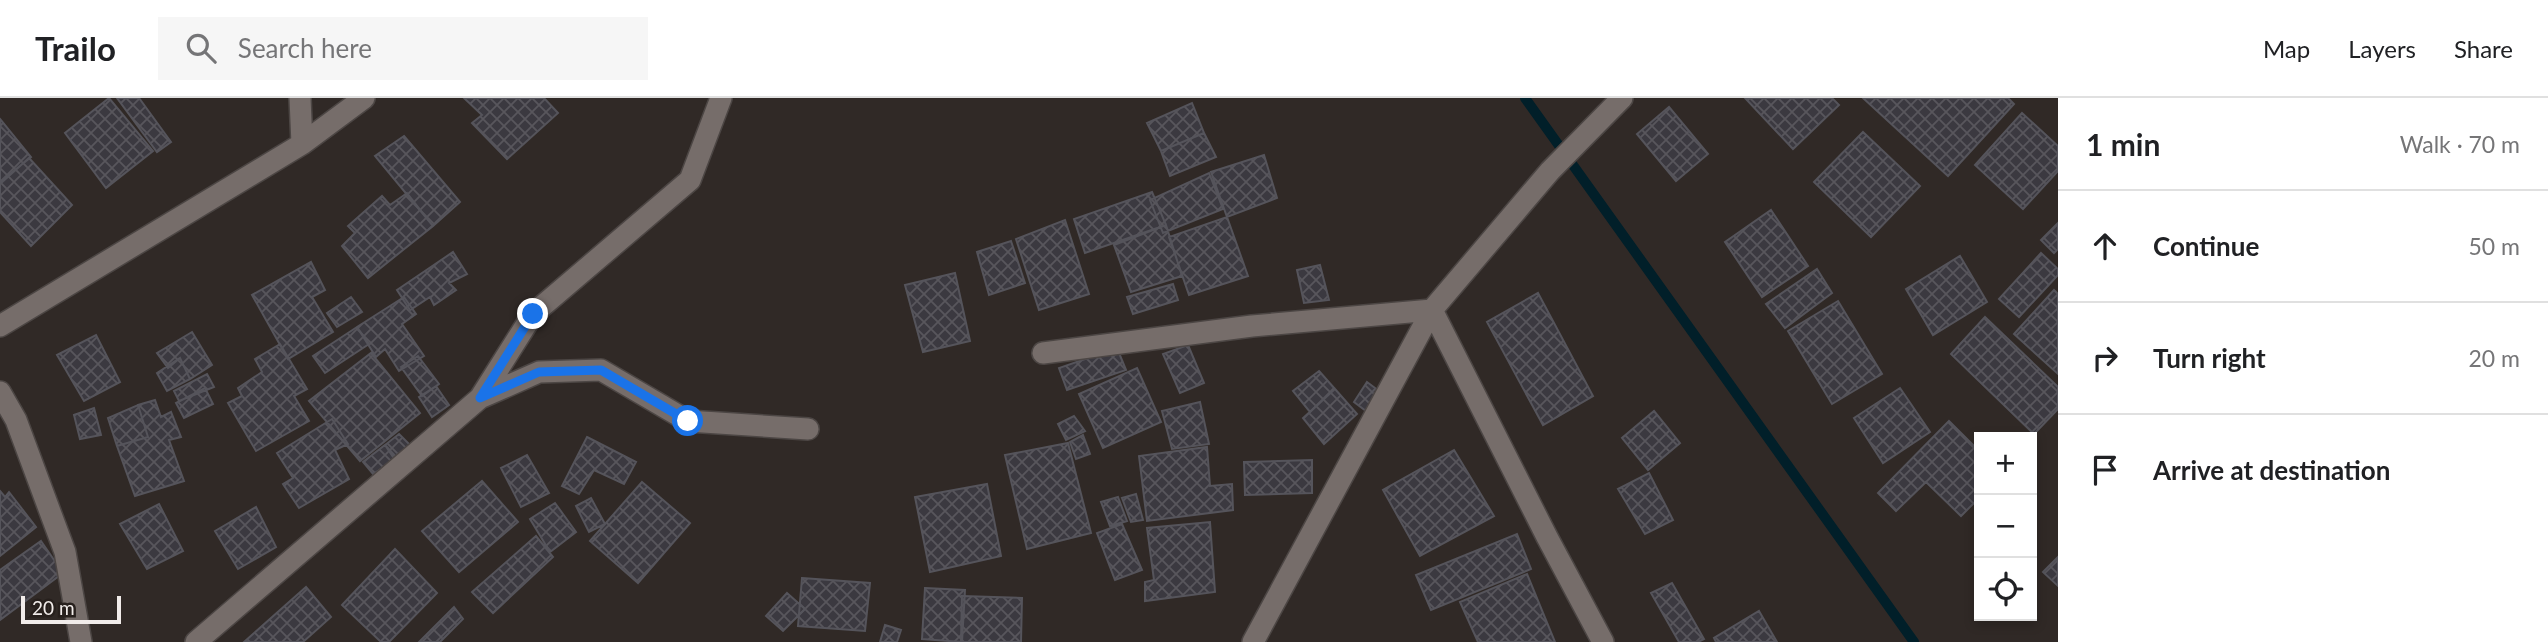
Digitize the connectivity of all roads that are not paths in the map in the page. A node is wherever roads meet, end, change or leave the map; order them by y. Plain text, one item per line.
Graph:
1 (300, 98) edge
2 (364, 98) edge
3 (721, 98) edge
4 (1622, 98) edge
5 (302, 144) junction
6 (1432, 310) junction
7 (0, 326) edge
8 (1043, 354) dead end
9 (0, 392) edge
10 (480, 398) junction
11 (8, 427) edge
12 (808, 429) dead end
13 (81, 642) edge
14 (196, 642) edge
15 (1253, 642) edge
16 (1603, 642) edge

1 - 5 street
2 - 5 street
3 - 10 street
4 - 6 street
5 - 7 street
6 - 8 street
6 - 15 street
6 - 16 street
9 - 11 street
10 - 12 street
10 - 14 street
11 - 13 street

